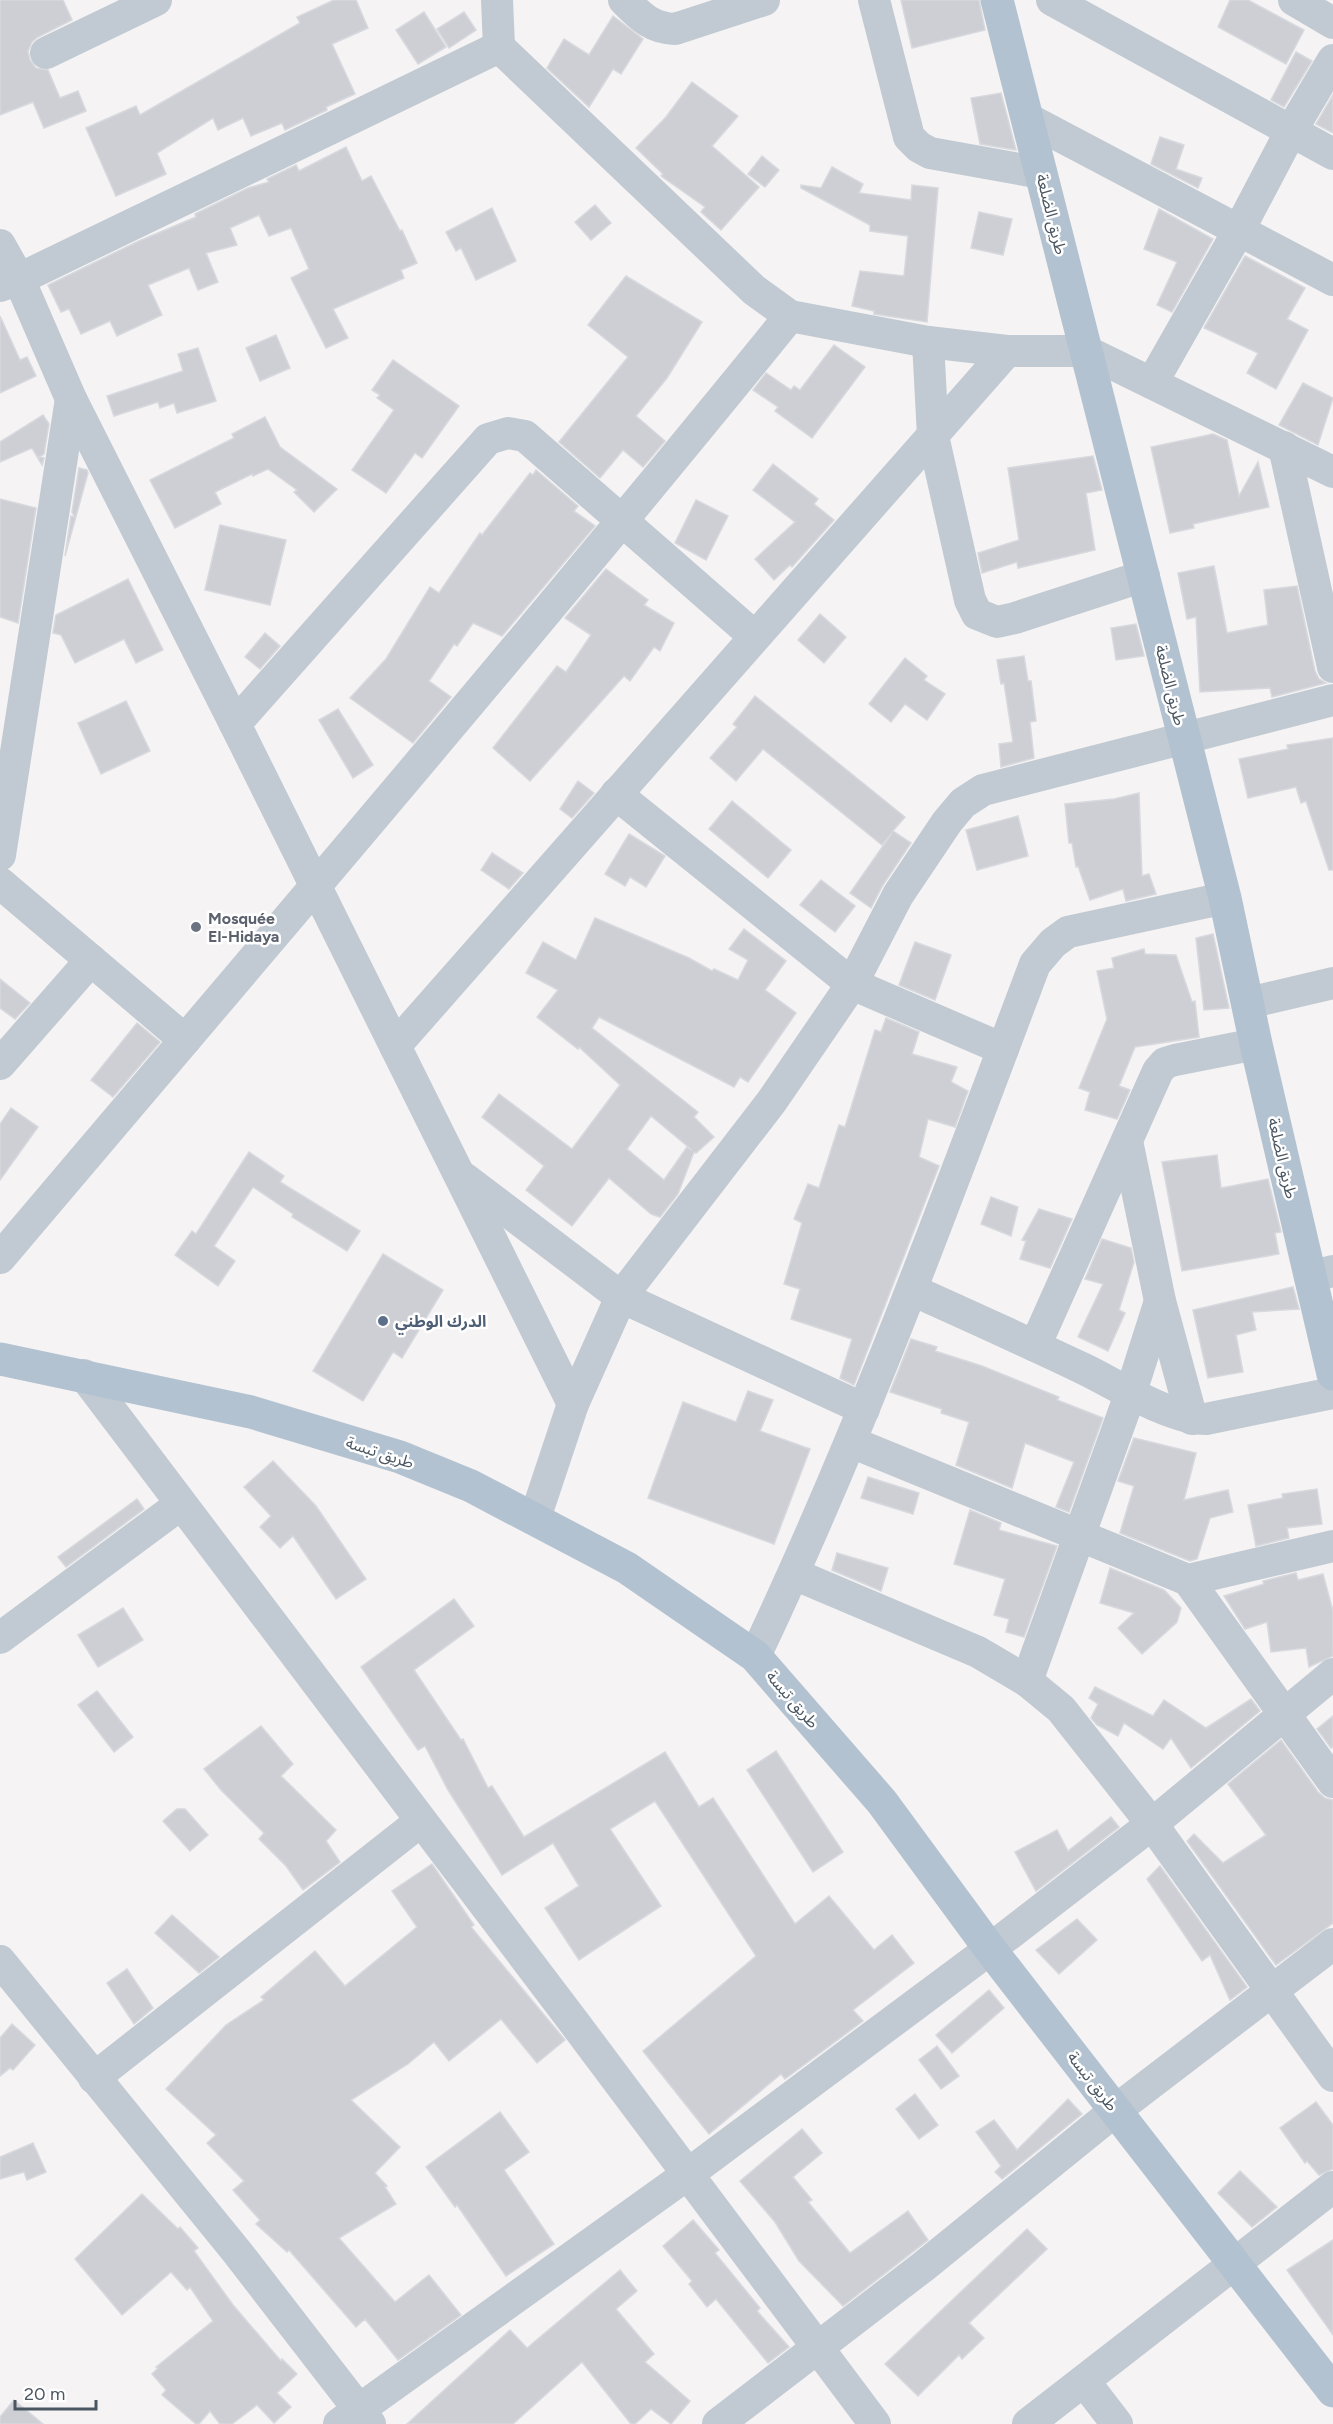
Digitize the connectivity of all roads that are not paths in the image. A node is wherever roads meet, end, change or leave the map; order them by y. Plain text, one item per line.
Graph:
1 (156, 0) edge
2 (497, 0) edge
3 (624, 0) edge
4 (764, 0) edge
5 (874, 0) edge
6 (997, 0) edge
7 (1052, 0) edge
8 (1294, 0) edge
9 (1333, 24) edge
10 (499, 47) junction
11 (46, 53) dead end
12 (1333, 60) edge
13 (1028, 119) junction
14 (1291, 131) junction
15 (1333, 154) edge
16 (1041, 173) junction
17 (1239, 230) junction
18 (0, 245) edge
19 (1333, 280) edge
20 (10, 283) edge
21 (790, 316) junction
22 (928, 342) junction
23 (1007, 351) junction
24 (1086, 351) junction
25 (1152, 383) junction
26 (71, 399) junction
27 (933, 436) junction
28 (1284, 447) junction
29 (1333, 472) edge
30 (623, 522) junction
31 (1144, 576) junction
32 (754, 636) junction
33 (1333, 667) edge
34 (1333, 700) edge
35 (235, 724) junction
36 (1185, 739) junction
37 (616, 794) junction
38 (0, 855) edge
39 (0, 883) edge
40 (315, 886) junction
41 (1225, 898) junction
42 (91, 960) junction
43 (1333, 983) edge
44 (852, 984) junction
45 (1248, 1003) junction
46 (185, 1040) junction
47 (1256, 1044) junction
48 (395, 1046) junction
49 (1003, 1049) junction
50 (0, 1064) edge
51 (1127, 1141) junction
52 (459, 1174) junction
53 (0, 1258) edge
54 (1322, 1274) edge
55 (912, 1290) junction
56 (621, 1297) junction
57 (1160, 1301) junction
58 (1035, 1346) junction
59 (0, 1359) edge
60 (1333, 1374) edge
61 (84, 1375) junction
62 (1131, 1392) junction
63 (1333, 1394) edge
64 (573, 1404) junction
65 (864, 1409) junction
66 (1192, 1419) junction
67 (851, 1442) junction
68 (181, 1504) junction
69 (535, 1518) junction
70 (1079, 1535) junction
71 (1333, 1546) edge
72 (794, 1574) junction
73 (1188, 1580) junction
74 (0, 1638) edge
75 (755, 1656) junction
76 (1333, 1674) edge
77 (1027, 1681) junction
78 (1283, 1714) junction
79 (1333, 1782) edge
80 (421, 1821) junction
81 (1152, 1824) junction
82 (1333, 1944) edge
83 (990, 1949) junction
84 (0, 1960) edge
85 (1270, 1991) junction
86 (1333, 2076) edge
87 (94, 2078) junction
88 (1116, 2110) junction
89 (688, 2174) junction
90 (1333, 2187) edge
91 (1235, 2263) junction
92 (817, 2349) junction
93 (1084, 2381) junction
94 (1333, 2391) edge
95 (356, 2419) edge
96 (718, 2424) edge
97 (875, 2424) edge
98 (1028, 2424) edge
99 (1118, 2424) edge

1 - 11 street
2 - 10 street
3 - 4 street
5 - 16 street
6 - 13 main road, طريق الضلعة
7 - 14 street
8 - 9 street
10 - 20 street
10 - 21 street
12 - 14 street
13 - 16 main road, طريق الضلعة
13 - 17 street
14 - 15 street
14 - 17 street
16 - 24 main road, طريق الضلعة
17 - 19 street
17 - 25 street
18 - 20 street
20 - 26 street
21 - 22 street
21 - 30 street
22 - 23 street
22 - 27 street
23 - 24 street
23 - 27 street
24 - 25 street
24 - 31 main road, طريق الضلعة
25 - 28 street
26 - 35 street
26 - 38 street
27 - 31 street
27 - 32 street
28 - 29 street
28 - 33 street
30 - 32 street
30 - 35 street
30 - 40 street
31 - 36 main road, طريق الضلعة
32 - 37 street
34 - 36 street
35 - 40 street
36 - 41 main road, طريق الضلعة
36 - 44 street
37 - 44 street
37 - 48 street
39 - 42 street
40 - 46 street
40 - 48 street
41 - 45 main road, طريق الضلعة
41 - 49 street
42 - 46 street
42 - 50 street
43 - 45 street
44 - 49 street
44 - 56 street
45 - 47 main road, طريق الضلعة
46 - 53 street
47 - 51 street
47 - 54 main road, طريق الضلعة
48 - 52 street
49 - 55 street
51 - 57 street
51 - 58 street
52 - 56 street
52 - 64 street
54 - 60 main road, طريق الضلعة
55 - 58 street
55 - 65 street
56 - 64 street
56 - 65 street
57 - 62 street
57 - 66 street
58 - 62 street
59 - 61 main road, طريق تبسة
61 - 68 street
61 - 69 main road, طريق تبسة
62 - 66 street
62 - 70 street
63 - 66 street
64 - 69 street
65 - 67 street
67 - 70 street
67 - 72 street
68 - 74 street
68 - 80 street
69 - 75 main road, طريق تبسة
70 - 73 street
70 - 77 street
71 - 73 street
72 - 75 street
72 - 77 street
73 - 78 street
75 - 83 main road, طريق تبسة
76 - 78 street
77 - 81 street
78 - 79 street
78 - 81 street
80 - 87 street
80 - 89 street
81 - 83 street
81 - 85 street
82 - 85 street
83 - 88 main road, طريق تبسة
83 - 89 street
84 - 87 street
85 - 86 street
85 - 88 street
87 - 95 street
88 - 91 main road, طريق تبسة
88 - 92 street
89 - 92 street
89 - 95 street
90 - 91 street
91 - 93 street
91 - 94 main road, طريق تبسة
92 - 96 street
92 - 97 street
93 - 98 street
93 - 99 street

